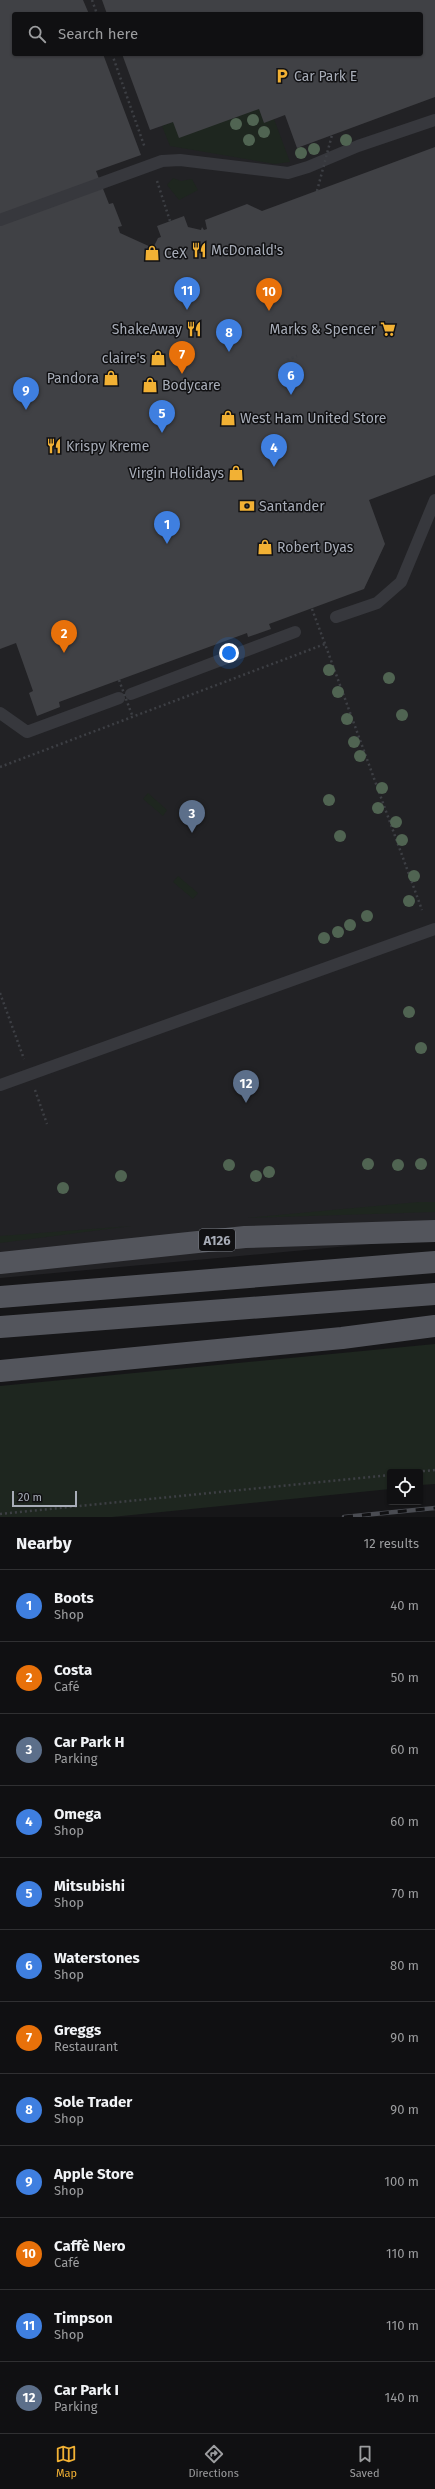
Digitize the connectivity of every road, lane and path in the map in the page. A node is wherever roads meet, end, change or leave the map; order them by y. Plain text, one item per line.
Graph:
1 (92, 0) edge
2 (96, 12) edge
3 (113, 56) edge
4 (435, 120) edge
5 (332, 135) dead end
6 (151, 164) junction
7 (317, 191) dead end
8 (0, 220) edge
9 (170, 221) dead end
10 (297, 356) dead end
11 (288, 360) dead end
12 (435, 500) edge
13 (312, 608) dead end
14 (336, 617) dead end
15 (295, 632) dead end
16 (325, 644) junction
17 (119, 680) dead end
18 (131, 694) dead end
19 (119, 698) dead end
20 (0, 713) edge
21 (132, 715) junction
22 (0, 767) edge
23 (422, 910) dead end
24 (435, 929) edge
25 (0, 1085) edge
26 (435, 1231) edge
27 (435, 1262) edge
28 (0, 1263) edge
29 (435, 1294) edge
30 (0, 1297) edge
31 (435, 1326) edge
32 (0, 1327) edge
33 (0, 1371) edge
34 (435, 1470) edge
35 (423, 1471) edge
36 (387, 1474) edge
37 (0, 1514) edge

1 - 2 path
3 - 6 path
4 - 6 lane
5 - 7 path, bridge
6 - 8 lane
6 - 9 path
10 - 11 path
12 - 14 lane
13 - 16 path
15 - 18 lane
16 - 21 path
16 - 23 path
17 - 21 path, bridge
19 - 20 lane
21 - 22 path
24 - 25 lane
26 - 28 main road, A126
27 - 30 main road
29 - 32 main road
31 - 33 main road
34 - 35 path
36 - 37 path

